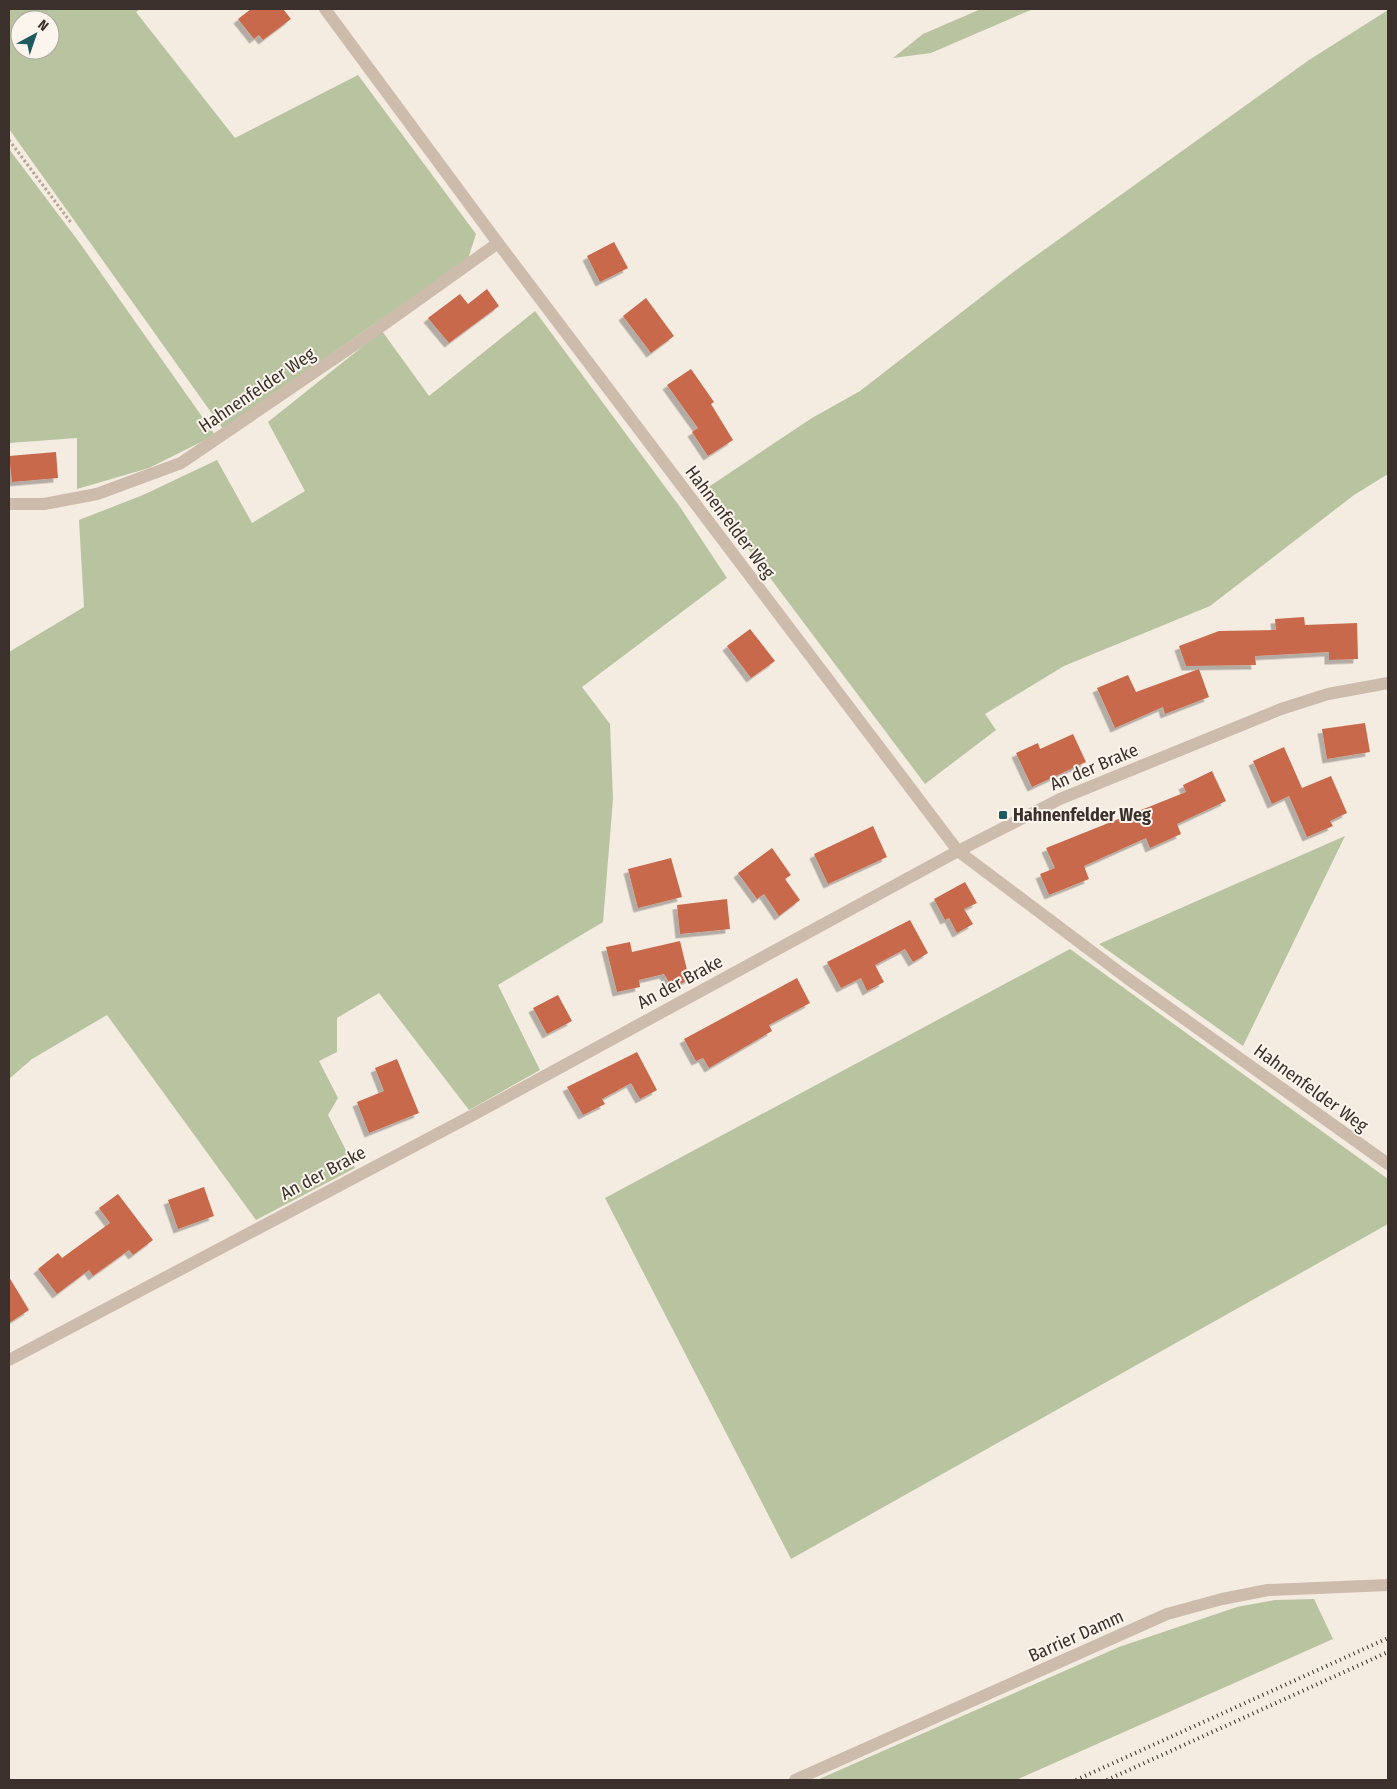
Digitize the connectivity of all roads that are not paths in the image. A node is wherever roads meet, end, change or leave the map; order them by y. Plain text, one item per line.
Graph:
1 (324, 9) edge
2 (498, 243) junction
3 (9, 504) edge
4 (1388, 683) edge
5 (958, 851) junction
6 (1388, 1164) edge
7 (9, 1360) edge
8 (1388, 1585) edge
9 (795, 1780) edge

1 - 2 street, Hahnenfelder Weg
2 - 3 street, Hahnenfelder Weg
2 - 5 street, Hahnenfelder Weg
4 - 5 street, An der Brake
5 - 6 street, Hahnenfelder Weg
5 - 7 street, An der Brake
8 - 9 street, Barrier Damm

